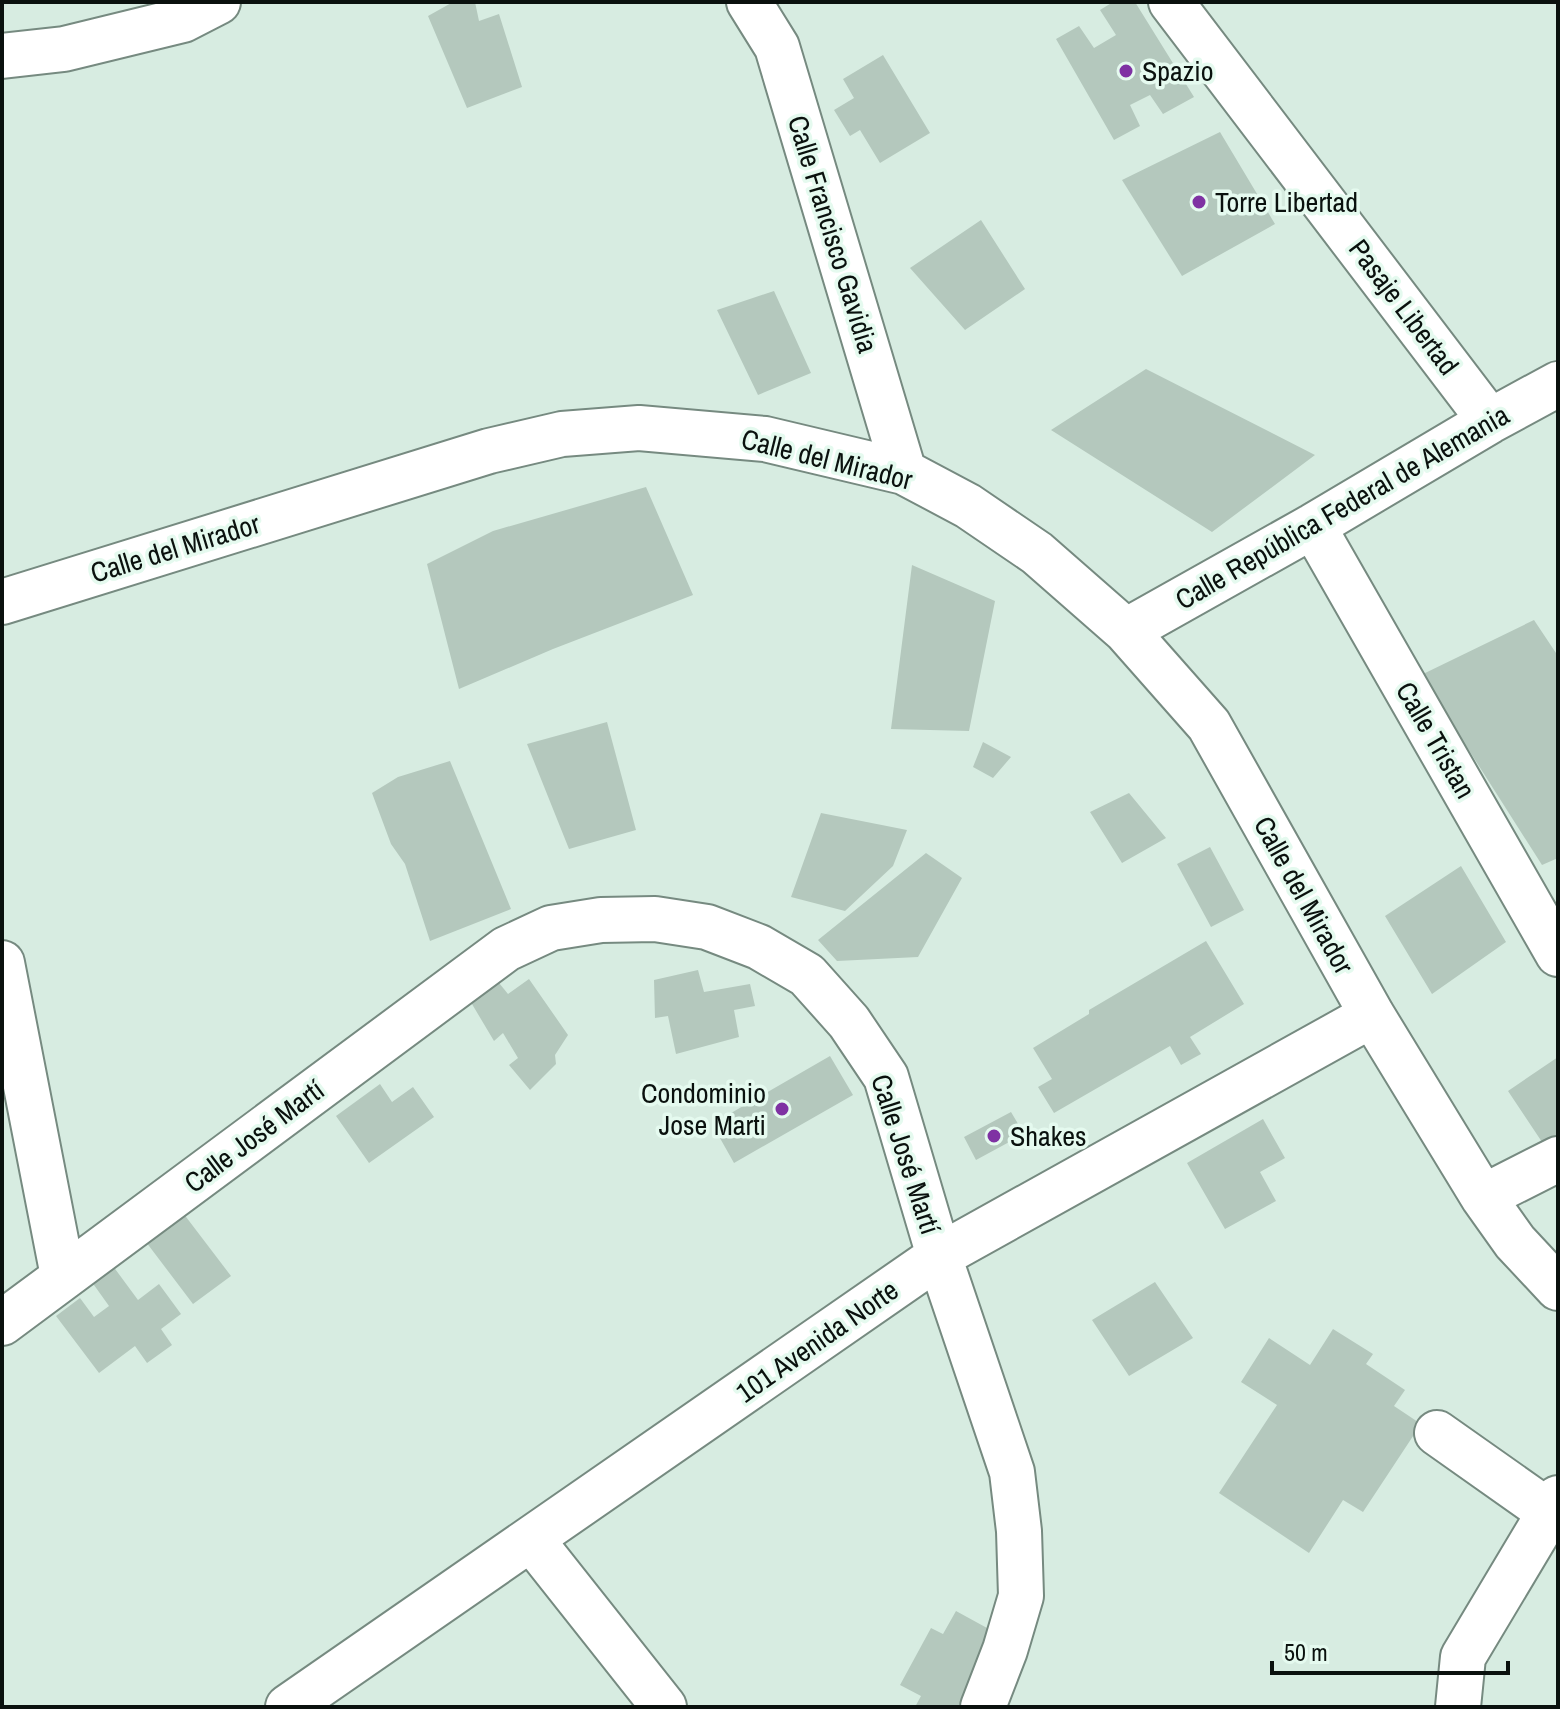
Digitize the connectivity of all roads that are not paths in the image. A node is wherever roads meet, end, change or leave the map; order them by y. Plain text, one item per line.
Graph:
1 (218, 2) edge
2 (749, 2) edge
3 (1171, 2) edge
4 (2, 56) edge
5 (1558, 384) edge
6 (1490, 421) junction
7 (904, 472) junction
8 (1313, 526) junction
9 (2, 602) edge
10 (1126, 631) junction
11 (1558, 954) edge
12 (2, 963) edge
13 (1372, 1015) junction
14 (1558, 1159) edge
15 (1483, 1197) junction
16 (939, 1256) junction
17 (63, 1276) junction
18 (1557, 1285) edge
19 (2, 1323) edge
20 (1437, 1433) dead end
21 (1554, 1505) edge
22 (531, 1539) junction
23 (288, 1707) edge
24 (664, 1707) edge
25 (983, 1707) edge
26 (1458, 1707) edge

1 - 4 street
2 - 7 street, Calle Francisco Gavidia
3 - 6 street, Pasaje Libertad
5 - 6 street, Calle República Federal de Alemania
6 - 8 street, Calle República Federal de Alemania
7 - 9 street, Calle del Mirador
7 - 10 street, Calle del Mirador
8 - 10 street, Calle República Federal de Alemania
8 - 11 street, Calle Tristan
10 - 13 street, Calle del Mirador
12 - 17 street
13 - 15 street, Calle del Mirador
13 - 16 street, 101 Avenida Norte
14 - 15 street
15 - 18 street, Calle del Mirador
16 - 17 street, Calle José Martí
16 - 22 street, 101 Avenida Norte
16 - 25 street, Calle José Martí
17 - 19 street, Calle José Martí
20 - 21 street
21 - 26 street
22 - 23 street, 101 Avenida Norte
22 - 24 street

